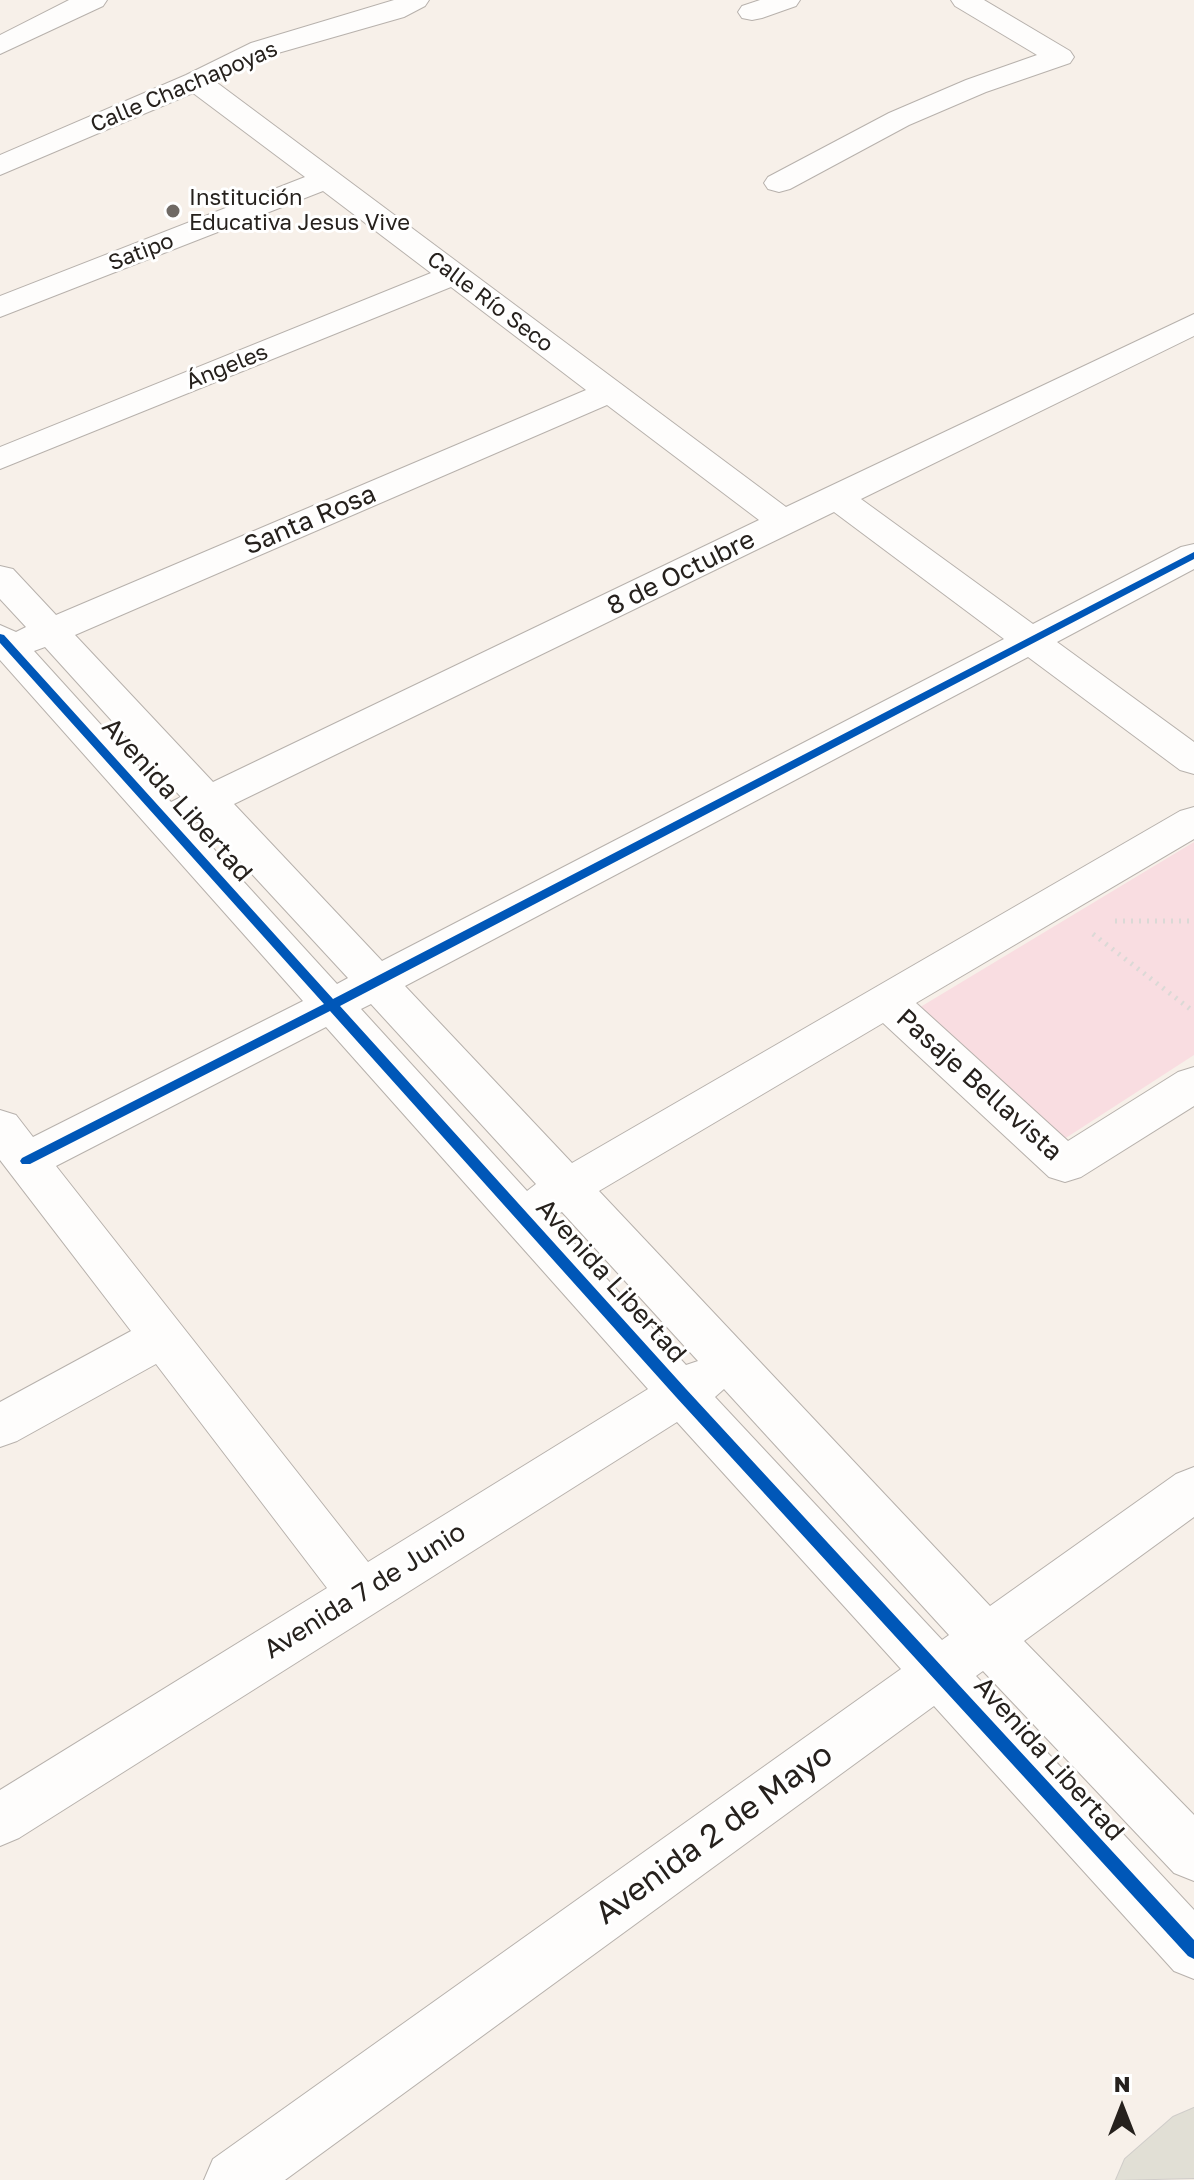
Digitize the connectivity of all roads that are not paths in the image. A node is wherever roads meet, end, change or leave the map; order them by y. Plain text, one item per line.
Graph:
1 (93, 0) edge
2 (415, 0) edge
3 (786, 0) edge
4 (965, 0) edge
5 (752, 12) dead end
6 (0, 46) edge
7 (196, 81) junction
8 (0, 166) edge
9 (327, 179) junction
10 (779, 183) dead end
11 (453, 275) junction
12 (0, 307) edge
13 (1194, 324) edge
14 (609, 392) junction
15 (0, 459) edge
16 (837, 498) junction
17 (785, 523) junction
18 (1194, 555) edge
19 (0, 577) edge
20 (21, 639) edge
21 (1032, 641) junction
22 (1194, 761) edge
23 (209, 800) junction
24 (167, 821) junction
25 (1194, 821) edge
26 (377, 982) junction
27 (886, 1001) junction
28 (331, 1004) junction
29 (1194, 1084) edge
30 (13, 1144) edge
31 (568, 1187) junction
32 (521, 1215) junction
33 (164, 1336) junction
34 (731, 1363) junction
35 (681, 1393) junction
36 (0, 1426) edge
37 (1194, 1489) edge
38 (362, 1594) junction
39 (986, 1638) junction
40 (940, 1672) junction
41 (0, 1820) edge
42 (1194, 1854) edge
43 (1194, 1951) edge
44 (1194, 2138) edge
45 (234, 2180) edge
46 (1146, 2180) edge

1 - 6 street
2 - 7 street, Calle Chachapoyas
3 - 5 street
4 - 10 street
7 - 8 street, Calle Chachapoyas
7 - 9 street, Calle Río Seco
9 - 11 street, Calle Río Seco
9 - 12 street, Satipo
11 - 14 street, Calle Río Seco
11 - 15 street, Ángeles
13 - 16 street, 8 de Octubre
14 - 17 street, Calle Río Seco
14 - 20 street, Santa Rosa
16 - 17 street, 8 de Octubre
16 - 21 street
17 - 23 street, 8 de Octubre
18 - 21 street
19 - 20 street, Avenida Libertad
20 - 23 street, Avenida Libertad
20 - 24 street, Avenida Libertad
21 - 22 street
21 - 26 street
23 - 24 street, 8 de Octubre
23 - 26 street, Avenida Libertad
24 - 28 street, Avenida Libertad
25 - 27 street
26 - 28 street
26 - 31 street, Avenida Libertad
27 - 29 street, Pasaje Bellavista
27 - 31 street
28 - 30 street
28 - 32 street, Avenida Libertad
30 - 33 street
31 - 32 street
31 - 34 street, Avenida Libertad
32 - 35 street, Avenida Libertad
33 - 36 street
33 - 38 street
34 - 35 street, Avenida 7 de Junio
34 - 39 street, Avenida Libertad
35 - 38 street, Avenida 7 de Junio
35 - 40 street, Avenida Libertad
37 - 39 street, Avenida 2 de Mayo
38 - 41 street, Avenida 7 de Junio
39 - 40 street, Avenida 2 de Mayo
39 - 42 street, Avenida Libertad
40 - 43 street, Avenida Libertad
40 - 45 street, Avenida 2 de Mayo
44 - 46 main road

